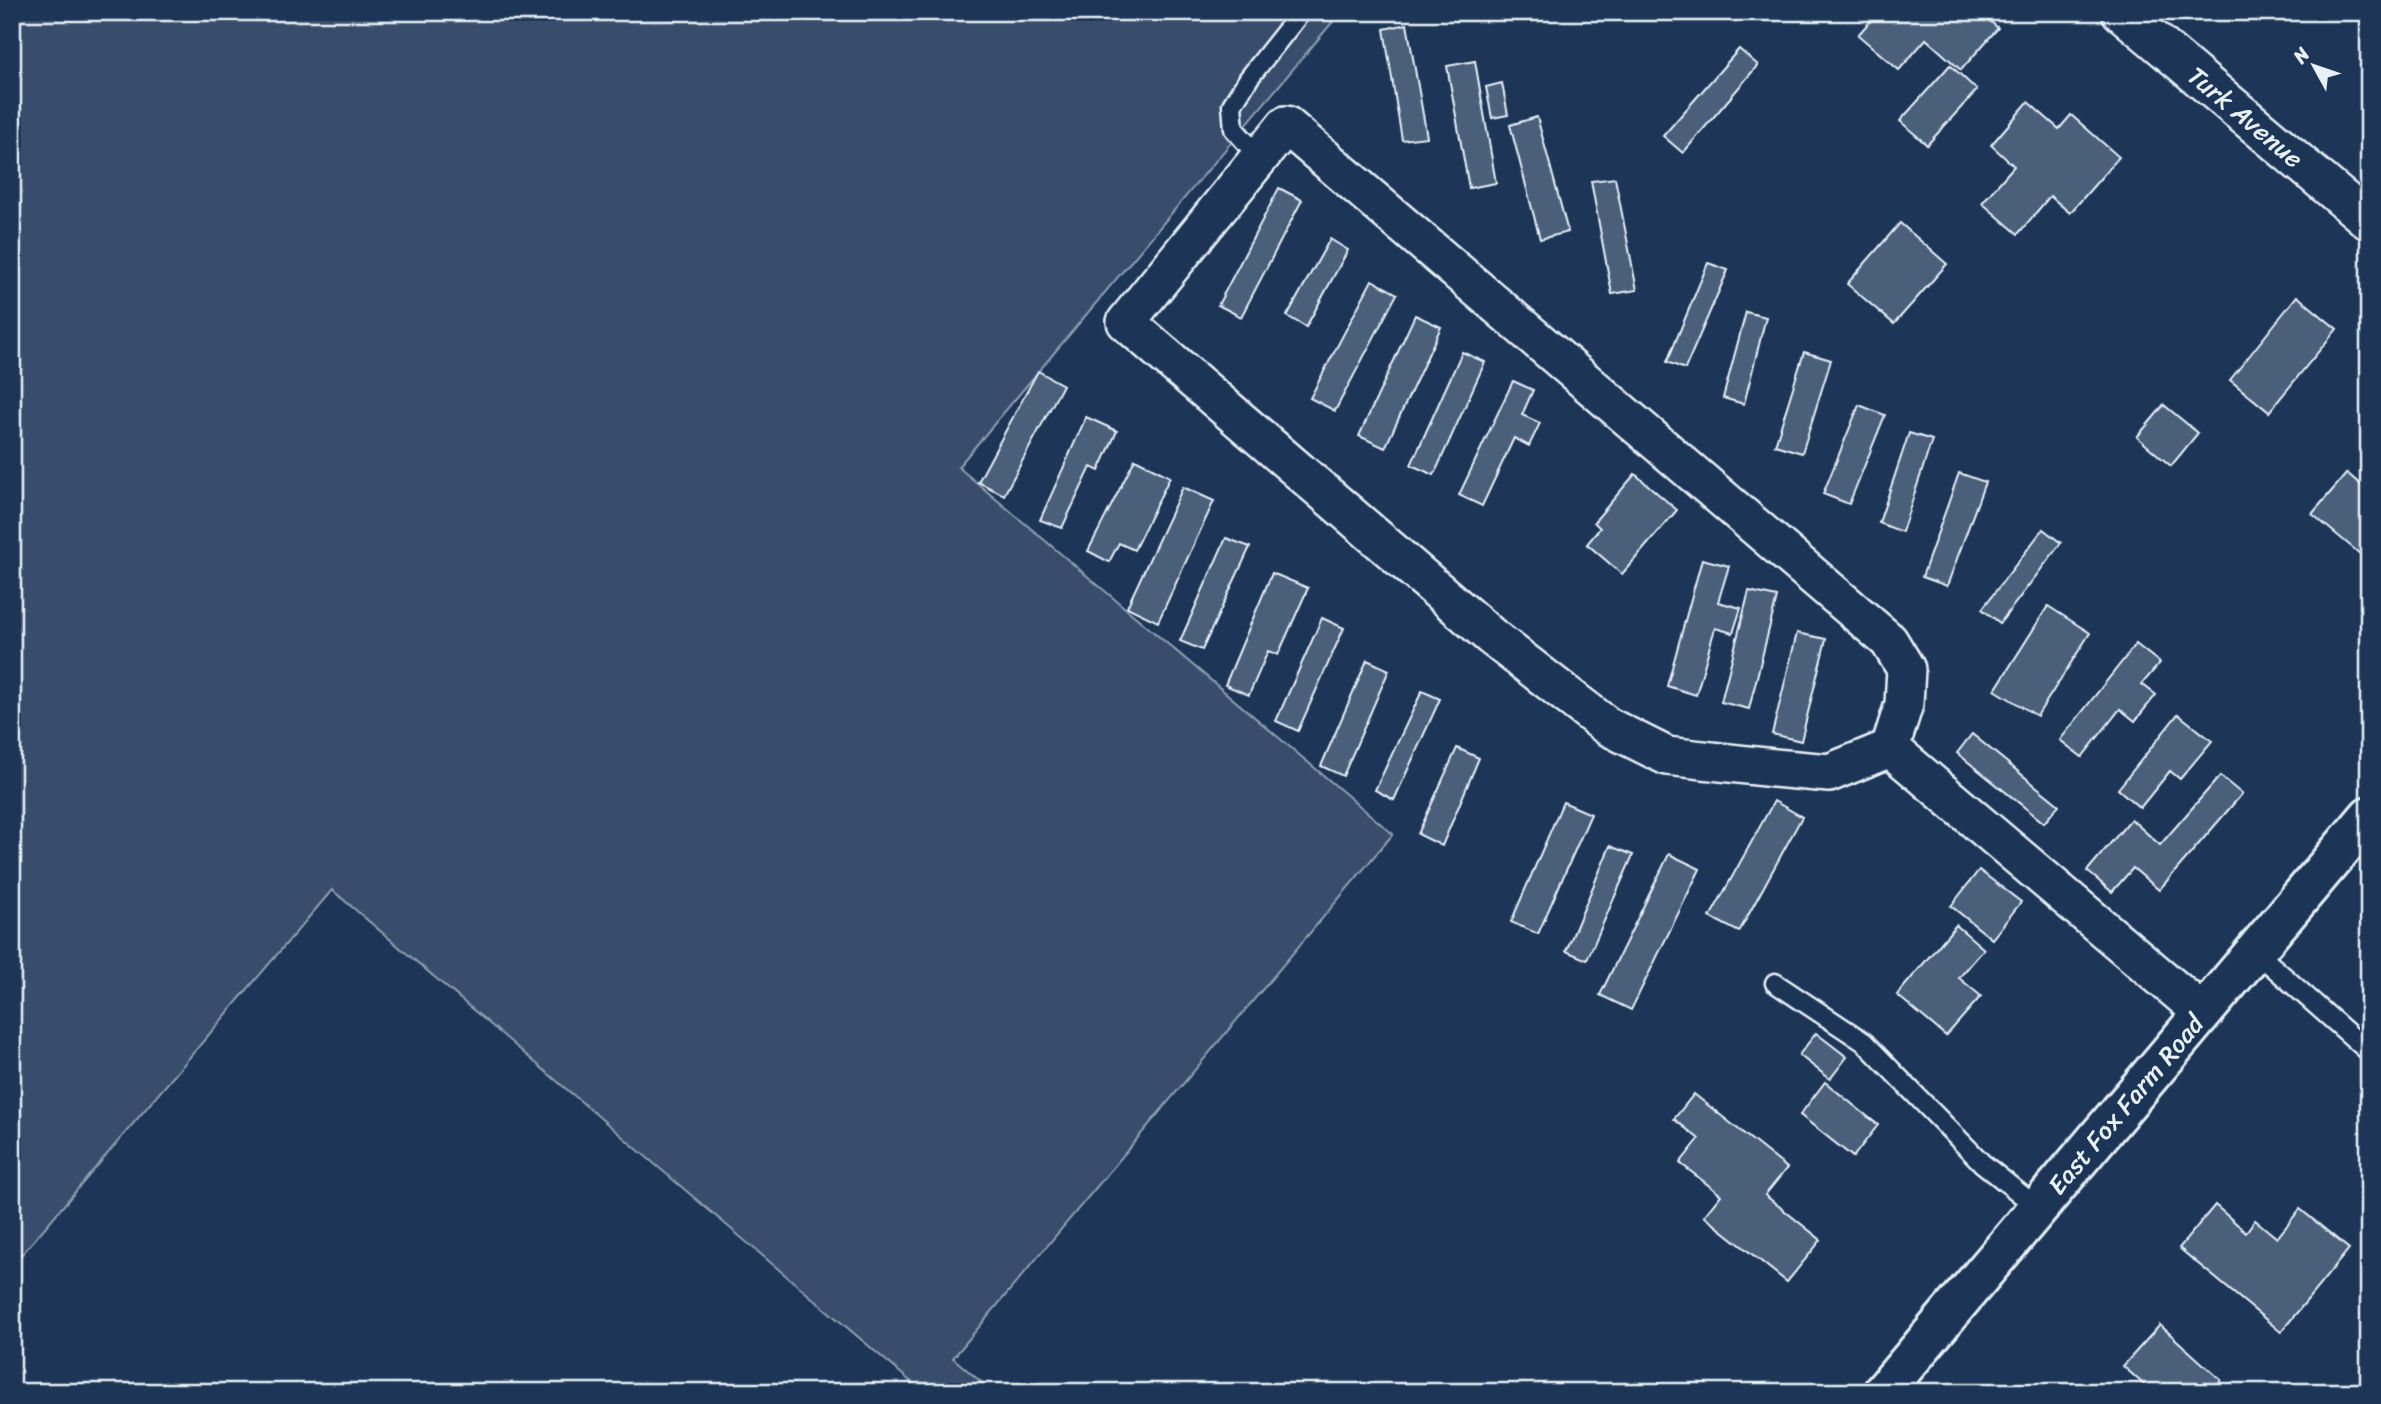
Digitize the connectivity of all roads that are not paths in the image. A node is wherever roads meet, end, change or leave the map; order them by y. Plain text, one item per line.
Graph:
1 (1301, 12) edge
2 (2121, 12) edge
3 (1259, 157) junction
4 (2369, 221) edge
5 (1890, 748) junction
6 (2369, 816) edge
7 (2255, 951) junction
8 (1775, 983) dead end
9 (2203, 1013) junction
10 (2369, 1052) edge
11 (2038, 1208) junction
12 (1883, 1392) edge

1 - 3 lane
2 - 4 street, Turk Avenue
3 - 5 street
3 - 5 street
5 - 9 street
6 - 7 main road, East Fox Farm Road
7 - 9 main road, East Fox Farm Road
7 - 10 lane
8 - 11 lane
9 - 11 main road, East Fox Farm Road
11 - 12 main road, East Fox Farm Road

